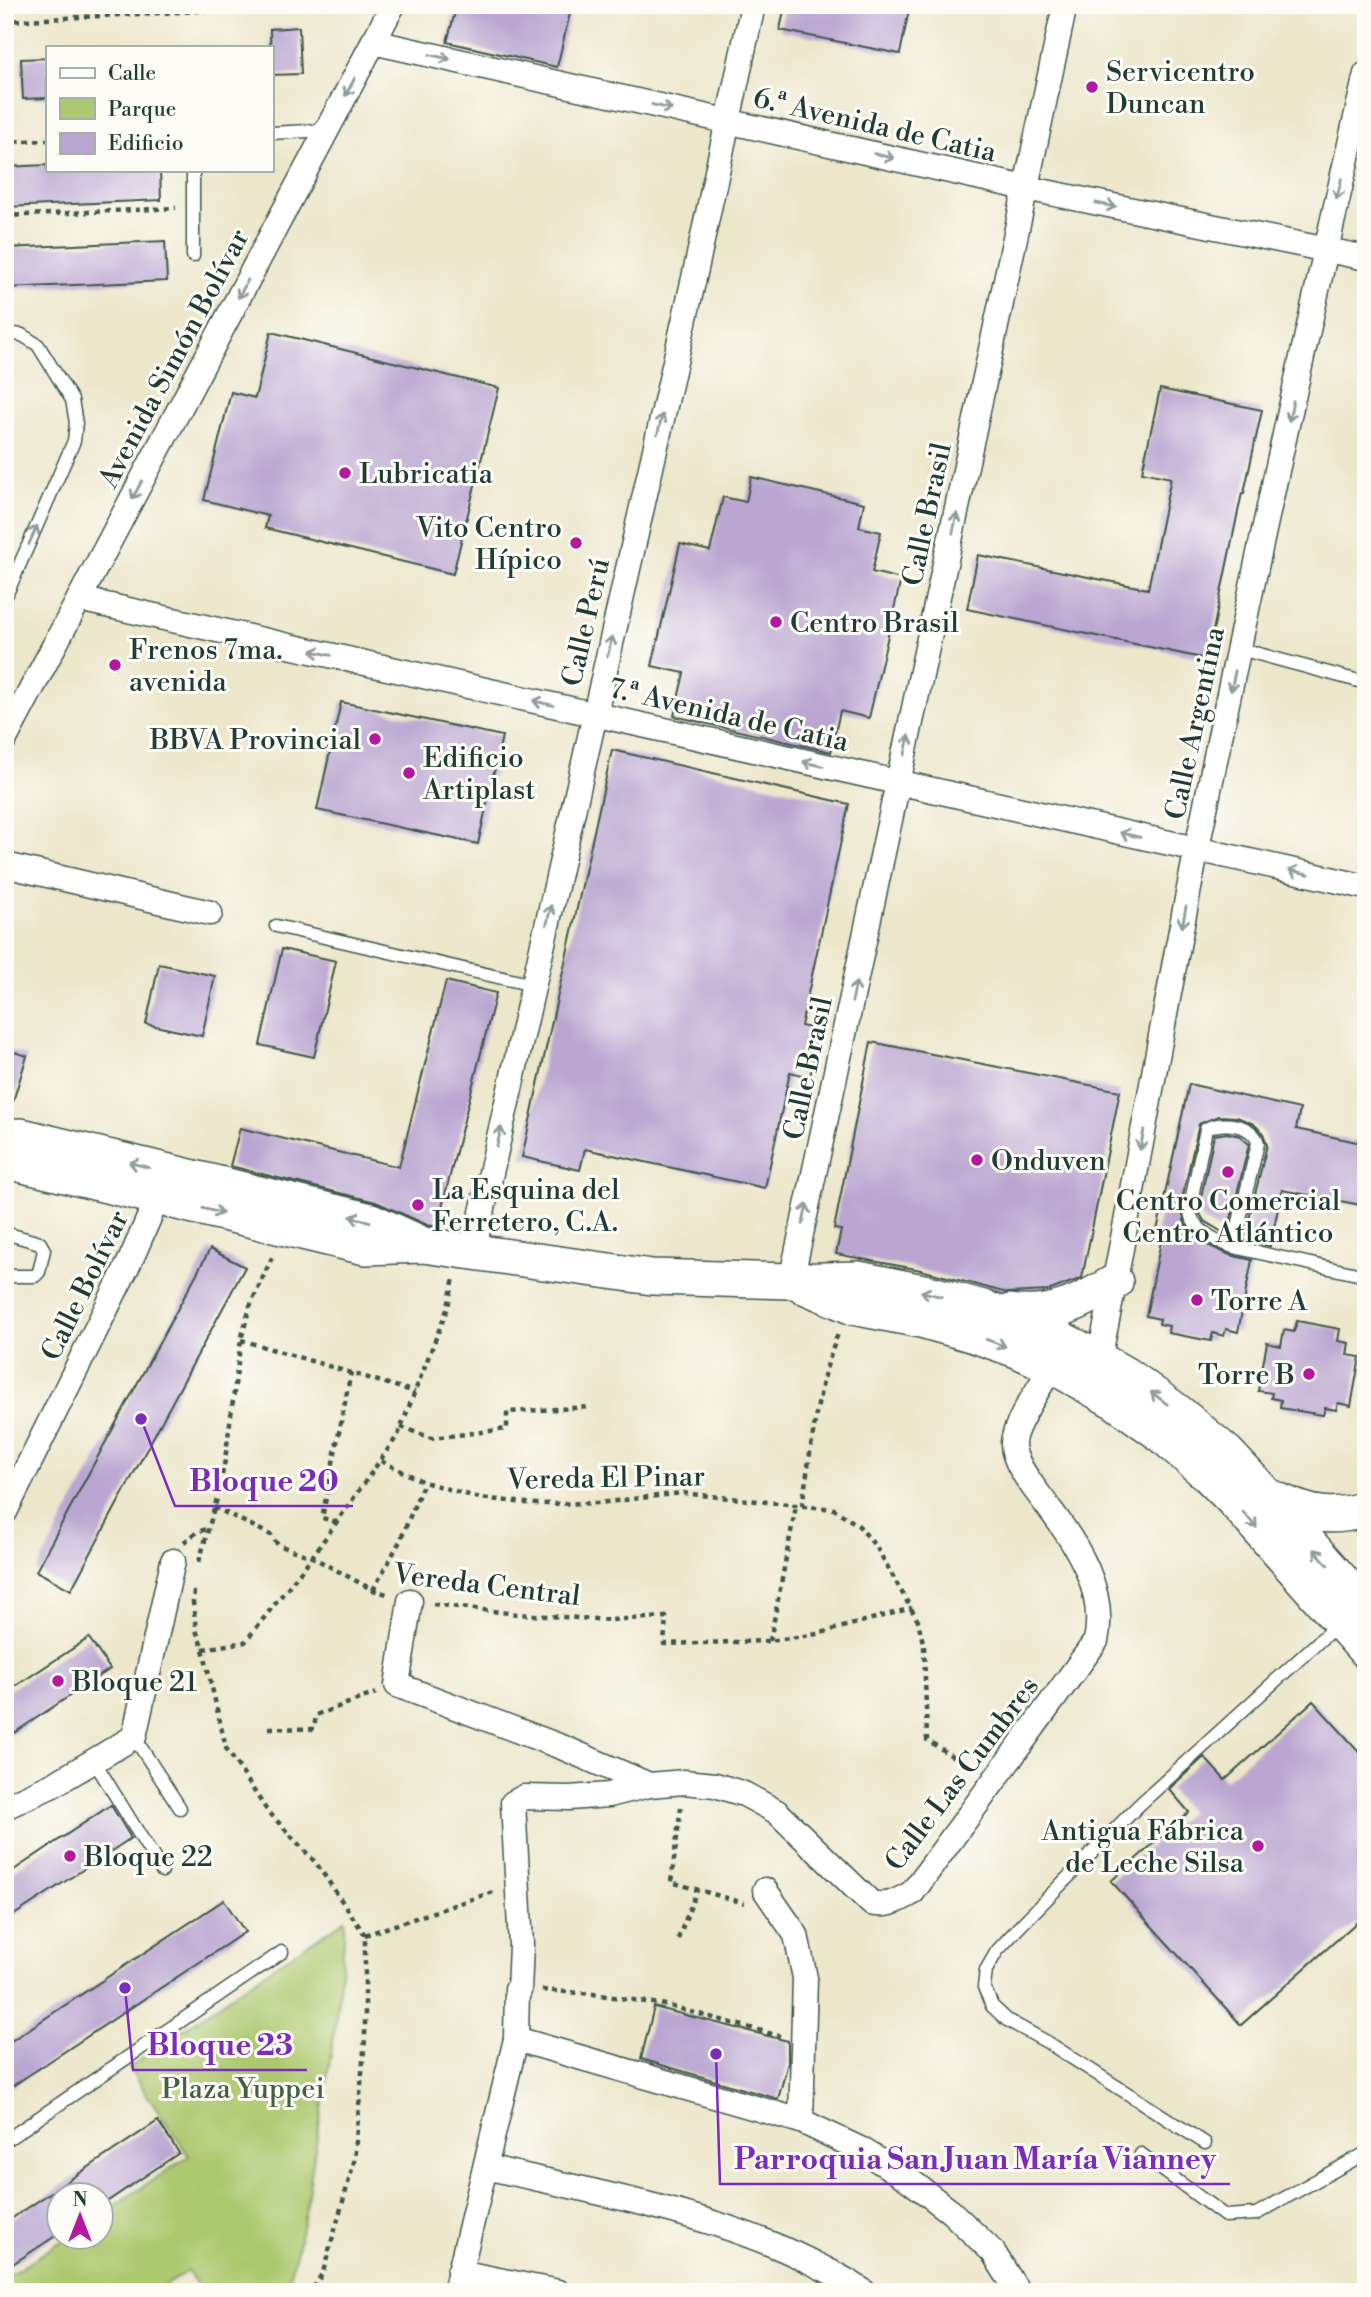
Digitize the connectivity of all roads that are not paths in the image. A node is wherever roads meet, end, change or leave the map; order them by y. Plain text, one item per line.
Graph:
1 (393, 5) edge
2 (752, 5) edge
3 (1065, 5) edge
4 (373, 42) junction
5 (1366, 74) edge
6 (728, 121) junction
7 (327, 130) junction
8 (273, 133) edge
9 (193, 172) edge
10 (1026, 188) junction
11 (1325, 250) junction
12 (193, 256) dead end
13 (1366, 258) edge
14 (5, 333) edge
15 (5, 598) edge
16 (79, 599) junction
17 (1240, 649) junction
18 (1366, 683) edge
19 (594, 715) junction
20 (5, 739) edge
21 (899, 783) junction
22 (1197, 850) junction
23 (5, 865) edge
24 (1366, 887) edge
25 (209, 913) dead end
26 (276, 926) dead end
27 (533, 985) junction
28 (5, 1137) edge
29 (5, 1157) edge
30 (158, 1197) junction
31 (5, 1233) edge
32 (423, 1245) junction
33 (1233, 1247) junction
34 (466, 1251) junction
35 (5, 1276) edge
36 (1366, 1276) edge
37 (791, 1281) junction
38 (1115, 1282) junction
39 (982, 1308) junction
40 (1052, 1366) junction
41 (1092, 1372) junction
42 (1225, 1471) junction
43 (1267, 1496) junction
44 (1366, 1509) edge
45 (5, 1512) edge
46 (173, 1561) dead end
47 (410, 1601) road end
48 (1358, 1605) edge
49 (1366, 1651) edge
50 (134, 1737) junction
51 (94, 1761) junction
52 (649, 1785) junction
53 (5, 1807) edge
54 (180, 1808) dead end
55 (162, 1871) dead end
56 (765, 1890) dead end
57 (282, 1952) dead end
58 (516, 2039) junction
59 (800, 2121) junction
60 (5, 2141) edge
61 (1205, 2143) dead end
62 (1366, 2153) edge
63 (1141, 2154) dead end
64 (486, 2167) junction
65 (457, 2282) edge
66 (558, 2292) edge
67 (864, 2292) edge
68 (1018, 2292) edge

1 - 4 street, Avenida Simón Bolívar
2 - 6 street, Calle Perú
3 - 10 street, Calle Brasil
4 -> 6 street, 6.ª Avenida de Catia
4 -> 7 street, Avenida Simón Bolívar
5 -> 11 street, Calle Argentina
6 -> 10 street, 6.ª Avenida de Catia
19 -> 6 street, Calle Perú
7 - 8 lane
7 -> 16 street, Avenida Simón Bolívar
9 - 12 lane
10 -> 11 street, 6.ª Avenida de Catia
21 -> 10 street, Calle Brasil
11 - 13 street, 6.ª Avenida de Catia
11 -> 17 street, Calle Argentina
15 -> 14 lane
19 -> 16 street, 7.ª Avenida de Catia
16 - 20 street, Avenida Simón Bolívar
17 - 18 lane
17 -> 22 street, Calle Argentina
21 -> 19 street, 7.ª Avenida de Catia
27 -> 19 street, Calle Perú
22 -> 21 street, 7.ª Avenida de Catia
37 -> 21 street, Calle Brasil
24 -> 22 street, 7.ª Avenida de Catia
22 -> 38 street, Calle Argentina
23 - 25 street
26 - 27 lane
34 -> 27 street, Calle Perú
32 -> 28 main road
29 - 30 main road
30 -> 32 main road
30 - 45 street, Calle Bolívar
31 - 35 lane
32 - 34 main road
33 - 33 lane
33 - 36 lane
34 - 37 main road
39 -> 37 main road
37 -> 40 main road
38 - 39 main road
38 - 41 street, Calle Argentina
39 - 41 main road
40 - 41 main road
40 - 52 street, Calle Las Cumbres
41 - 42 main road
42 - 43 main road
42 -> 48 main road
43 - 44 main road
48 -> 43 main road
46 - 50 street
47 - 52 street, Calle Las Cumbres
48 - 49 main road
48 - 61 lane
50 - 51 street
50 - 54 lane
51 - 53 street
51 - 55 lane
52 - 58 street
56 - 59 street
57 - 60 lane
58 - 59 street
58 - 64 street
59 - 68 street
62 - 63 lane
64 - 65 street
64 - 67 street
65 - 66 street

